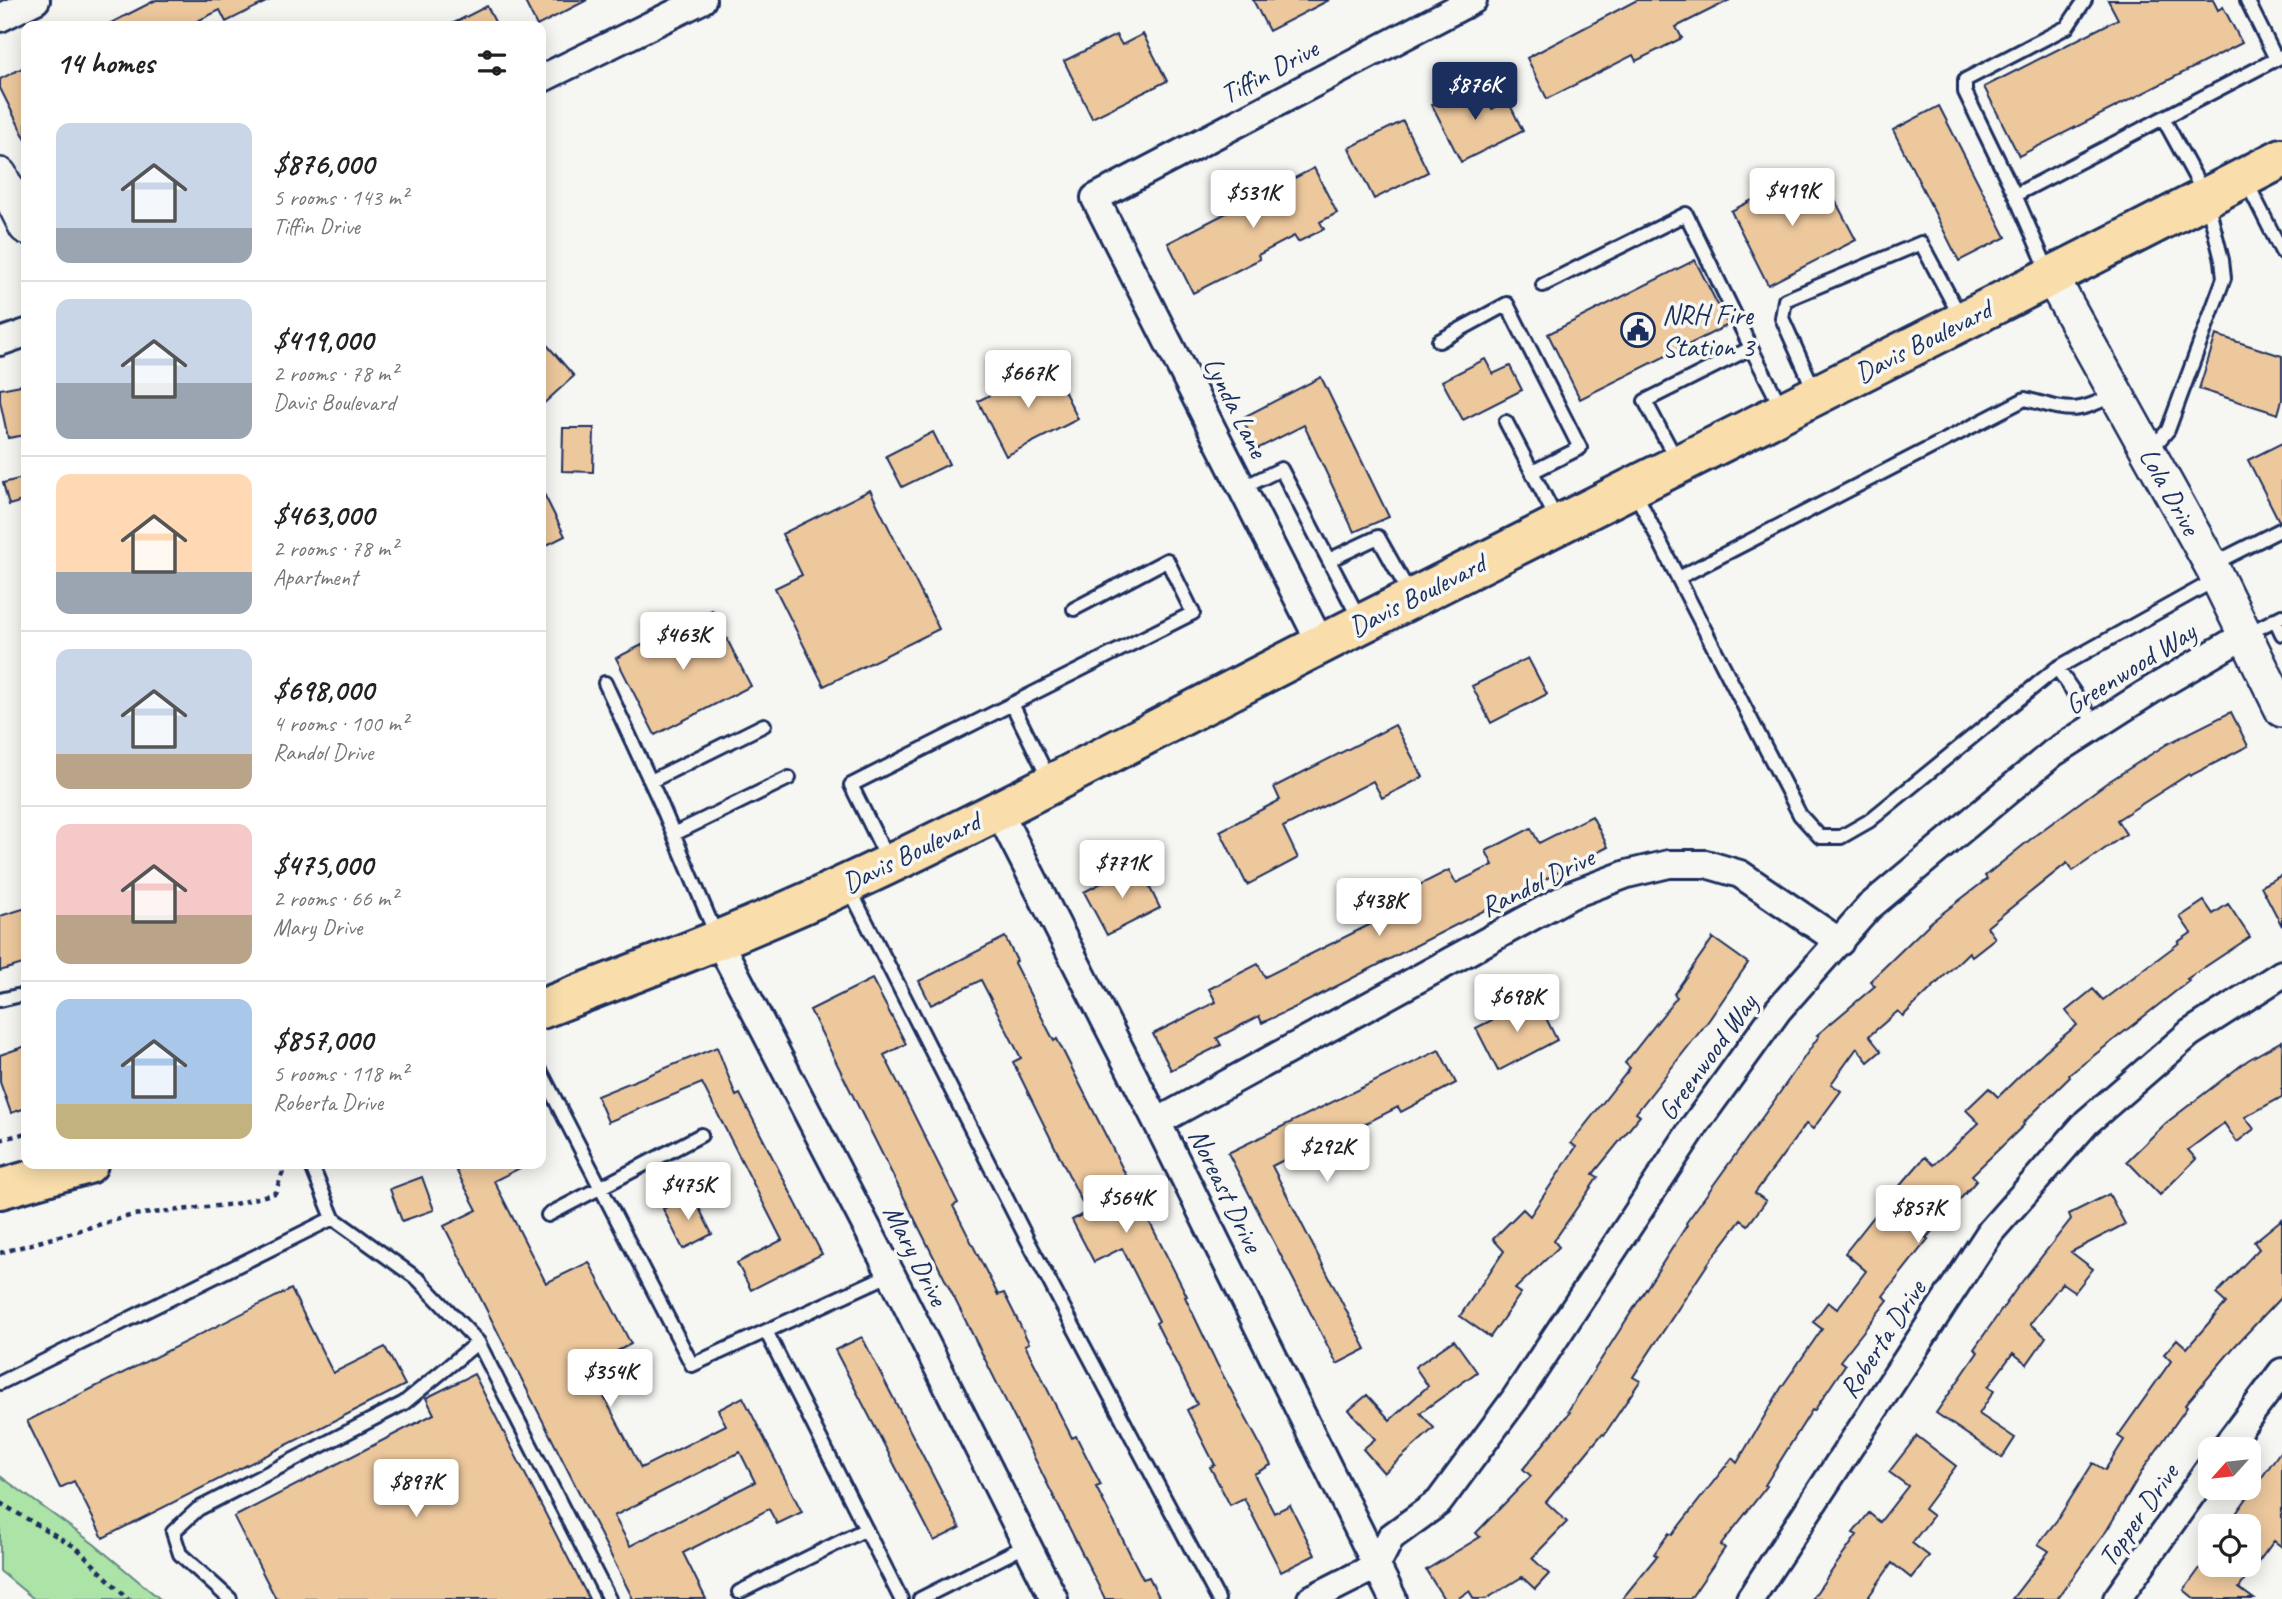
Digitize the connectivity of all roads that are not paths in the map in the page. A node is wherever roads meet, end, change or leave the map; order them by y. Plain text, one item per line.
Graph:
1 (36, 0) edge
2 (702, 0) edge
3 (1473, 0) edge
4 (2085, 0) edge
5 (2247, 0) edge
6 (0, 18) edge
7 (2279, 57) edge
8 (546, 77) edge
9 (2163, 118) junction
10 (2282, 158) edge
11 (0, 175) edge
12 (2244, 177) junction
13 (2015, 195) junction
14 (2206, 197) junction
15 (1095, 198) joint
16 (21, 217) edge
17 (2282, 252) edge
18 (2050, 276) junction
19 (1543, 285) dead end
20 (1963, 321) junction
21 (21, 335) edge
22 (1439, 341) dead end
23 (0, 342) edge
24 (1751, 348) junction
25 (2116, 393) junction
26 (1800, 404) junction
27 (1506, 422) dead end
28 (2148, 453) junction
29 (1678, 465) junction
30 (1532, 472) junction
31 (1633, 487) junction
32 (1242, 488) junction
33 (1559, 524) junction
34 (2282, 529) edge
35 (1329, 560) junction
36 (2214, 572) junction
37 (1678, 578) junction
38 (1412, 598) junction
39 (1074, 609) dead end
40 (2278, 618) edge
41 (1362, 623) junction
42 (2282, 634) edge
43 (2245, 635) junction
44 (1321, 644) junction
45 (2057, 668) junction
46 (606, 683) dead end
47 (1012, 704) junction
48 (2282, 710) edge
49 (764, 725) dead end
50 (2096, 725) junction
51 (789, 778) dead end
52 (651, 781) junction
53 (1051, 783) junction
54 (998, 810) junction
55 (674, 834) junction
56 (890, 863) junction
57 (847, 884) junction
58 (718, 940) junction
59 (1840, 942) junction
60 (2282, 974) edge
61 (17, 996) dead end
62 (0, 1000) edge
63 (546, 1007) edge
64 (546, 1082) edge
65 (1157, 1122) junction
66 (701, 1135) dead end
67 (71, 1169) edge
68 (313, 1169) edge
69 (600, 1188) junction
70 (0, 1189) edge
71 (548, 1215) dead end
72 (333, 1218) junction
73 (891, 1274) junction
74 (766, 1331) junction
75 (478, 1342) junction
76 (2282, 1372) edge
77 (0, 1383) edge
78 (2233, 1437) edge
79 (2198, 1485) edge
80 (866, 1529) junction
81 (1027, 1545) junction
82 (1376, 1566) junction
83 (739, 1592) dead end
84 (230, 1599) edge
85 (609, 1599) edge
86 (901, 1599) edge
87 (920, 1599) edge
88 (1054, 1599) edge
89 (1218, 1599) edge
90 (1311, 1599) edge
91 (1393, 1599) edge
92 (1750, 1599) edge
93 (2117, 1599) edge

1 - 6 street
2 - 8 street
3 - 15 street, Tiffin Drive
4 - 13 lane
5 - 7 lane
7 - 9 lane
9 - 13 lane
9 - 14 lane
10 - 12 main road, Davis Boulevard
11 - 16 street
12 - 14 main road, Davis Boulevard
12 - 17 lane
13 - 18 lane
14 - 18 main road, Davis Boulevard
14 - 28 lane
15 - 32 street, Lynda Lane
18 - 20 main road, Davis Boulevard
18 - 25 street, Lola Drive
19 - 24 lane
20 - 26 main road, Davis Boulevard
20 - 26 lane
21 - 23 street
22 - 30 lane
24 - 26 lane
24 - 29 lane
25 - 28 street, Lola Drive
25 - 37 lane
26 - 29 main road, Davis Boulevard
27 - 30 lane
28 - 36 street, Lola Drive
29 - 31 main road, Davis Boulevard
30 - 33 lane
31 - 33 main road, Davis Boulevard
31 - 37 lane
32 - 35 lane
32 - 44 street, Lynda Lane
33 - 38 main road, Davis Boulevard
34 - 36 lane
35 - 38 lane
35 - 41 lane
36 - 43 street, Lola Drive
36 - 45 lane
37 - 45 lane
38 - 41 main road, Davis Boulevard
39 - 47 lane
40 - 42 lane
40 - 43 lane
41 - 44 main road, Davis Boulevard
43 - 48 street, Lola Drive
43 - 50 street, Greenwood Way
44 - 53 main road, Davis Boulevard
45 - 50 lane
46 - 52 lane
47 - 53 lane
47 - 56 lane
49 - 52 lane
50 - 59 street, Greenwood Way
51 - 55 lane
52 - 55 lane
53 - 54 main road, Davis Boulevard
54 - 56 main road, Davis Boulevard
54 - 65 street, Noreast Drive
55 - 58 lane
56 - 57 main road, Davis Boulevard
57 - 58 main road, Davis Boulevard
57 - 89 lane
58 - 63 main road, Davis Boulevard
58 - 73 street, Mary Drive
59 - 65 street, Randol Drive
59 - 82 street, Greenwood Way
60 - 92 street, Roberta Drive
61 - 62 lane
64 - 69 lane
65 - 82 street, Noreast Drive
66 - 69 lane
67 - 70 main road
68 - 72 lane
69 - 71 lane
69 - 74 lane
72 - 75 lane
72 - 77 lane
73 - 74 lane
73 - 81 street, Mary Drive
74 - 80 lane
75 - 84 lane
75 - 85 lane
76 - 78 street
79 - 93 street, Topper Drive
80 - 83 lane
80 - 86 lane
81 - 87 lane
81 - 88 street, Mary Drive
82 - 90 street
82 - 91 street, Noreast Drive

